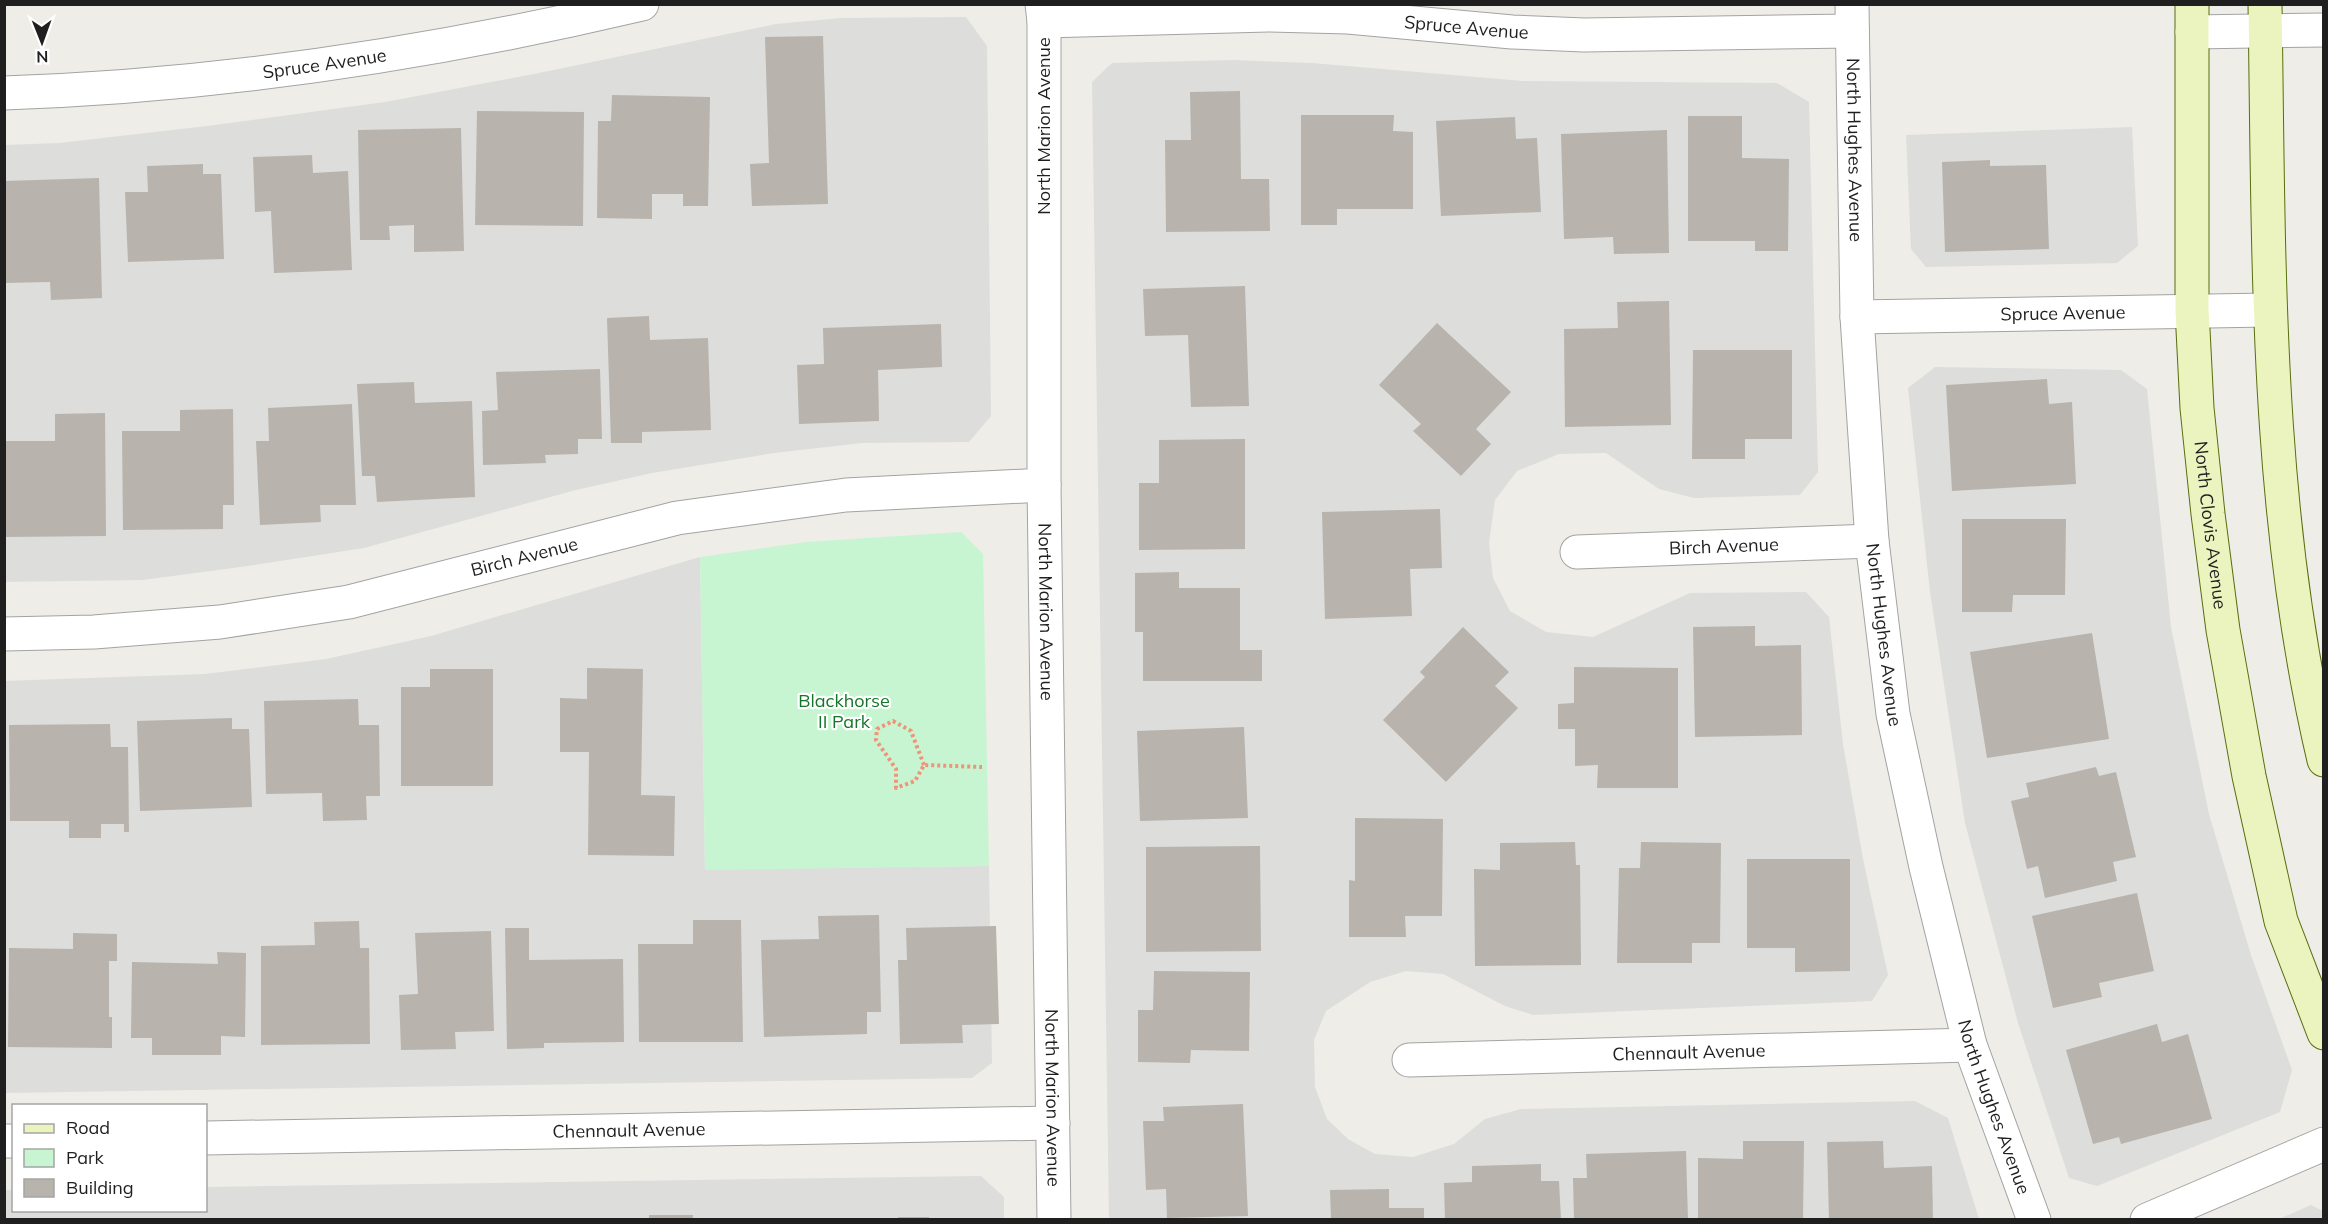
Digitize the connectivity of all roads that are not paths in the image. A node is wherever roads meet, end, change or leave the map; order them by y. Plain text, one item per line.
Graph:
1 (642, 4) edge
2 (1043, 13) edge
3 (1852, 18) edge
4 (2192, 18) edge
5 (2265, 18) edge
6 (2324, 30) edge
7 (4, 93) edge
8 (2192, 310) junction
9 (2268, 310) junction
10 (1857, 317) junction
11 (1044, 485) junction
12 (1872, 541) junction
13 (1577, 552) dead end
14 (4, 634) edge
15 (2324, 760) edge
16 (2324, 1033) edge
17 (1970, 1045) junction
18 (1409, 1060) dead end
19 (1053, 1123) junction
20 (207, 1138) edge
21 (2324, 1144) edge
22 (1054, 1220) edge
23 (2034, 1220) edge
24 (2147, 1220) edge

1 - 7 street, Spruce Avenue
2 - 3 street, Spruce Avenue
2 - 11 street, North Marion Avenue
3 - 10 street, North Hughes Avenue
4 - 5 street
4 - 8 main road, North Clovis Avenue
5 - 6 street
5 - 9 main road
8 - 9 street, Spruce Avenue
8 - 10 street, Spruce Avenue
8 - 16 main road, North Clovis Avenue
9 - 15 main road
10 - 12 street, North Hughes Avenue
11 - 14 street, Birch Avenue
11 - 19 street, North Marion Avenue
12 - 13 street, Birch Avenue
12 - 17 street, North Hughes Avenue
17 - 18 street, Chennault Avenue
17 - 23 street, North Hughes Avenue
19 - 20 street, Chennault Avenue
19 - 22 street, North Marion Avenue
21 - 24 street

